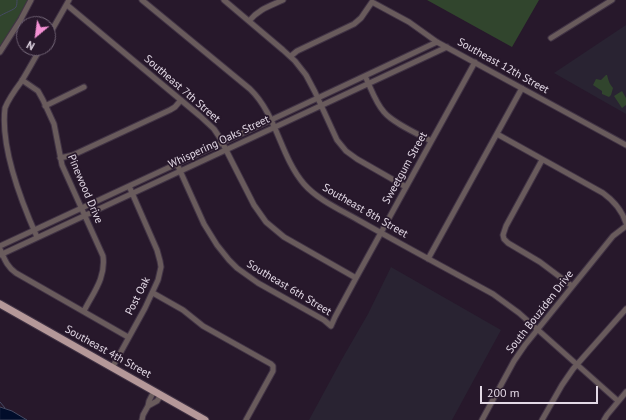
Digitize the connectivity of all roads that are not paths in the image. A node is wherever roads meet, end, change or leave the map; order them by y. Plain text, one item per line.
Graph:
1 (32, 0) edge
2 (142, 0) edge
3 (224, 0) edge
4 (283, 0) edge
5 (612, 0) edge
6 (68, 2) edge
7 (249, 21) junction
8 (56, 22) edge
9 (551, 38) dead end
10 (437, 42) junction
11 (447, 47) junction
12 (0, 52) edge
13 (36, 56) edge
14 (290, 56) junction
15 (475, 62) junction
16 (365, 76) junction
17 (22, 80) junction
18 (369, 84) junction
19 (84, 87) dead end
20 (522, 88) junction
21 (318, 99) junction
22 (181, 100) junction
23 (46, 106) junction
24 (321, 106) junction
25 (271, 120) junction
26 (274, 128) junction
27 (497, 134) junction
28 (431, 141) junction
29 (223, 143) junction
30 (626, 145) edge
31 (227, 150) junction
32 (60, 158) junction
33 (542, 160) junction
34 (177, 164) junction
35 (180, 172) junction
36 (129, 186) junction
37 (406, 187) junction
38 (132, 194) junction
39 (81, 208) junction
40 (84, 215) junction
41 (626, 223) edge
42 (626, 226) edge
43 (33, 229) junction
44 (381, 233) junction
45 (37, 237) junction
46 (1, 251) edge
47 (428, 259) junction
48 (356, 278) junction
49 (572, 286) junction
50 (153, 292) junction
51 (0, 304) edge
52 (626, 310) edge
53 (84, 311) junction
54 (332, 326) joint
55 (538, 329) junction
56 (128, 337) junction
57 (577, 364) junction
58 (112, 368) junction
59 (154, 391) junction
60 (626, 392) edge
61 (161, 395) junction
62 (618, 401) junction
63 (148, 406) junction
64 (142, 420) edge
65 (205, 420) edge
66 (246, 420) edge
67 (482, 420) edge
68 (542, 420) edge
69 (604, 420) edge

1 - 12 street
2 - 25 street, Southeast 8th Street
3 - 7 street
4 - 7 street
5 - 9 street
6 - 8 street
6 - 22 street, Southeast 7th Street
7 - 14 street
10 - 11 street, Southeast 12th Street
10 - 14 street, Southeast 12th Street
10 - 16 street, Whispering Oaks Street
11 - 15 street, Southeast 12th Street
11 - 18 street, Whispering Oaks Street
13 - 17 street
14 - 21 street
15 - 20 street, Southeast 12th Street
15 - 28 street, Sweetgum Street
16 - 18 street
16 - 21 street, Whispering Oaks Street
17 - 23 street, Pinewood Drive
17 - 43 street
18 - 24 street, Whispering Oaks Street
18 - 28 street
19 - 23 street
20 - 27 street
20 - 30 street, Southeast 12th Street
21 - 24 street
21 - 25 street, Whispering Oaks Street
22 - 29 street, Southeast 7th Street
22 - 32 street
23 - 32 street, Pinewood Drive
24 - 26 street, Whispering Oaks Street
24 - 37 street
25 - 26 street, Southeast 8th Street
25 - 29 street, Whispering Oaks Street
26 - 31 street, Whispering Oaks Street
26 - 44 street, Southeast 8th Street
27 - 33 street
27 - 47 street
28 - 37 street, Sweetgum Street
29 - 31 street, Southeast 7th Street
29 - 34 street, Whispering Oaks Street
31 - 35 street, Whispering Oaks Street
31 - 48 street, Southeast 7th Street
32 - 39 street, Pinewood Drive
33 - 41 street
33 - 49 street
34 - 35 street, Southeast 6th Street
34 - 36 street, Whispering Oaks Street
35 - 38 street, Whispering Oaks Street
35 - 54 street, Southeast 6th Street
36 - 38 street, Post Oak
36 - 39 street, Whispering Oaks Street
37 - 44 street, Sweetgum Street
38 - 40 street, Whispering Oaks Street
38 - 50 street, Post Oak
39 - 40 street, Pinewood Drive
39 - 43 street, Whispering Oaks Street
40 - 45 street, Whispering Oaks Street
40 - 53 street, Pinewood Drive
42 - 49 street, South Bouziden Drive
43 - 45 street
43 - 46 street, Whispering Oaks Street
44 - 47 street, Southeast 8th Street
44 - 48 street, Sweetgum Street
45 - 46 street, Whispering Oaks Street
46 - 53 street
47 - 55 street, Southeast 8th Street
48 - 54 street, Sweetgum Street
49 - 55 street, South Bouziden Drive
50 - 56 street, Post Oak
50 - 66 street
51 - 58 main road, Southeast 4th Street
52 - 57 street
53 - 56 street
55 - 57 street, Southeast 8th Street
55 - 67 street, South Bouziden Drive
56 - 58 street, Post Oak
57 - 62 street, Southeast 8th Street
57 - 68 street
58 - 59 main road, Southeast 4th Street
59 - 61 main road, Southeast 4th Street
59 - 63 street
60 - 62 street
61 - 63 street
61 - 65 main road, Southeast 4th Street
62 - 69 street
63 - 64 street

